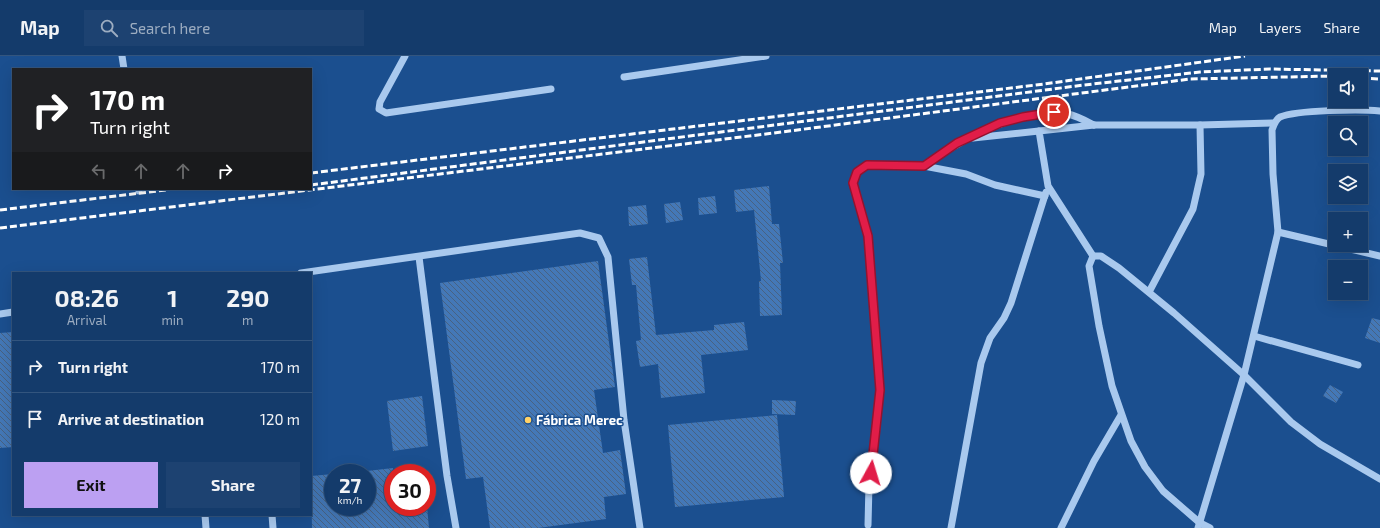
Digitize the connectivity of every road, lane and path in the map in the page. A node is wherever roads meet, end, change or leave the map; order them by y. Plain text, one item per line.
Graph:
1 (122, 56) edge
2 (404, 56) edge
3 (766, 56) edge
4 (124, 68) edge
5 (624, 77) dead end
6 (551, 89) dead end
7 (1380, 111) edge
8 (1274, 123) junction
9 (1094, 125) junction
10 (1200, 125) junction
11 (1039, 131) junction
12 (967, 138) junction
13 (924, 166) junction
14 (1048, 186) junction
15 (1045, 196) junction
16 (1278, 232) junction
17 (1093, 256) junction
18 (1380, 256) edge
19 (419, 257) junction
20 (308, 272) edge
21 (1149, 292) junction
22 (12, 312) edge
23 (0, 314) edge
24 (1254, 336) junction
25 (1358, 365) dead end
26 (1244, 375) junction
27 (1121, 415) junction
28 (1380, 479) edge
29 (205, 516) edge
30 (272, 516) edge
31 (868, 525) dead end
32 (1199, 526) edge
33 (206, 528) edge
34 (272, 528) edge
35 (456, 528) edge
36 (640, 528) edge
37 (951, 528) edge
38 (1063, 528) edge
39 (1210, 528) edge

1 - 4 street
2 - 6 street
3 - 5 street
7 - 8 street
8 - 10 street
8 - 16 street
9 - 10 street
9 - 11 street
9 - 12 street
10 - 21 street
11 - 12 street
11 - 14 street
12 - 13 street
13 - 15 street
13 - 31 street
14 - 15 street
14 - 17 street
15 - 37 street
16 - 18 street
16 - 24 street
17 - 21 street
17 - 27 street
19 - 20 street
19 - 35 street
19 - 36 street
21 - 26 street
22 - 23 street
24 - 25 street
24 - 26 street
26 - 28 street
26 - 32 street
27 - 32 street
27 - 38 street
29 - 33 street
30 - 34 street
32 - 39 street

